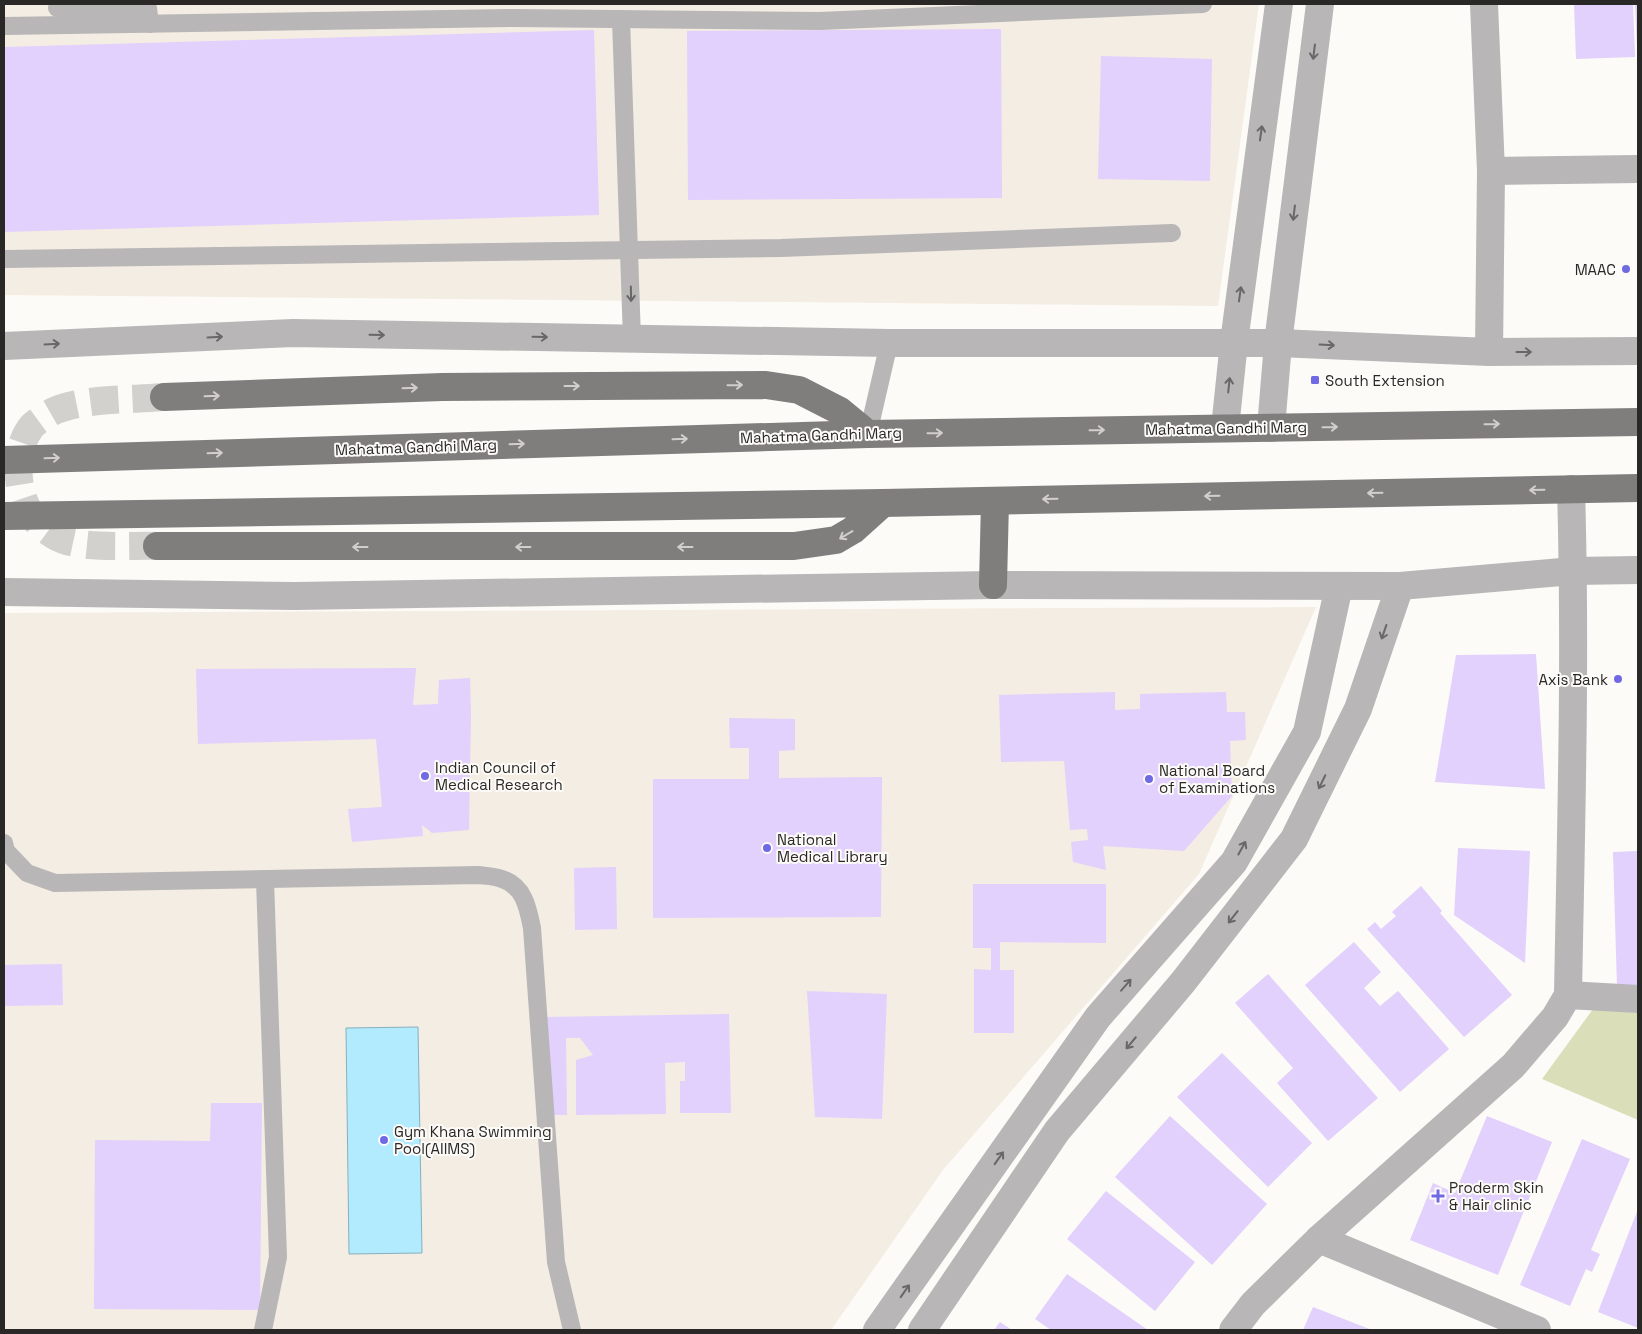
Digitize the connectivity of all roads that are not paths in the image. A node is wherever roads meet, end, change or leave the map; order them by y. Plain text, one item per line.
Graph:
1 (1203, 4) edge
2 (1278, 4) edge
3 (1320, 4) edge
4 (1484, 4) edge
5 (57, 8) dead end
6 (557, 11) edge
7 (621, 19) junction
8 (150, 24) junction
9 (4, 26) edge
10 (1638, 169) edge
11 (1490, 170) junction
12 (1172, 233) dead end
13 (630, 250) junction
14 (4, 260) edge
15 (632, 339) junction
16 (1234, 342) junction
17 (890, 343) junction
18 (1278, 343) junction
19 (4, 346) edge
20 (1638, 351) edge
21 (1489, 352) junction
22 (164, 397) tunnel mouth
23 (1638, 422) edge
24 (1225, 428) junction
25 (1271, 428) junction
26 (868, 434) junction
27 (4, 460) edge
28 (1638, 488) edge
29 (1570, 490) junction
30 (995, 500) junction
31 (883, 503) junction
32 (4, 516) edge
33 (157, 546) tunnel mouth
34 (1638, 570) edge
35 (1573, 571) junction
36 (993, 585) junction
37 (1339, 586) junction
38 (1400, 586) junction
39 (4, 592) edge
40 (4, 843) edge
41 (265, 880) junction
42 (1568, 995) junction
43 (1638, 999) edge
44 (1319, 1239) junction
45 (263, 1330) edge
46 (572, 1330) edge
47 (876, 1330) edge
48 (922, 1330) edge
49 (1233, 1330) edge
50 (1537, 1330) edge

1 - 7 lane
16 -> 2 street
3 -> 18 street
4 - 11 street
5 - 8 lane
6 - 7 lane
6 - 8 lane
7 - 13 lane
8 - 9 lane
10 - 11 street
11 - 21 street
12 - 13 lane
13 - 14 lane
13 -> 15 lane
15 - 17 street
19 -> 15 street
16 - 17 street
16 - 18 street
24 -> 16 street
17 - 26 lane
18 -> 21 street
18 - 25 street
21 -> 20 street
22 -> 26 main road
25 -> 23 main road, Mahatma Gandhi Marg
24 - 25 main road, Mahatma Gandhi Marg
26 -> 24 main road, Mahatma Gandhi Marg
27 -> 26 main road, Mahatma Gandhi Marg
28 - 29 main road
29 -> 30 main road
29 - 35 street
30 - 31 main road
30 - 36 main road
31 - 32 main road
31 -> 33 main road
34 - 35 street
35 - 38 street
35 - 42 street
36 - 37 street
36 - 39 street
37 - 38 street
47 -> 37 street
38 -> 48 street
40 - 41 lane
41 - 45 lane
41 - 46 lane
42 - 43 street
42 - 44 street
44 - 49 street
44 - 50 street

